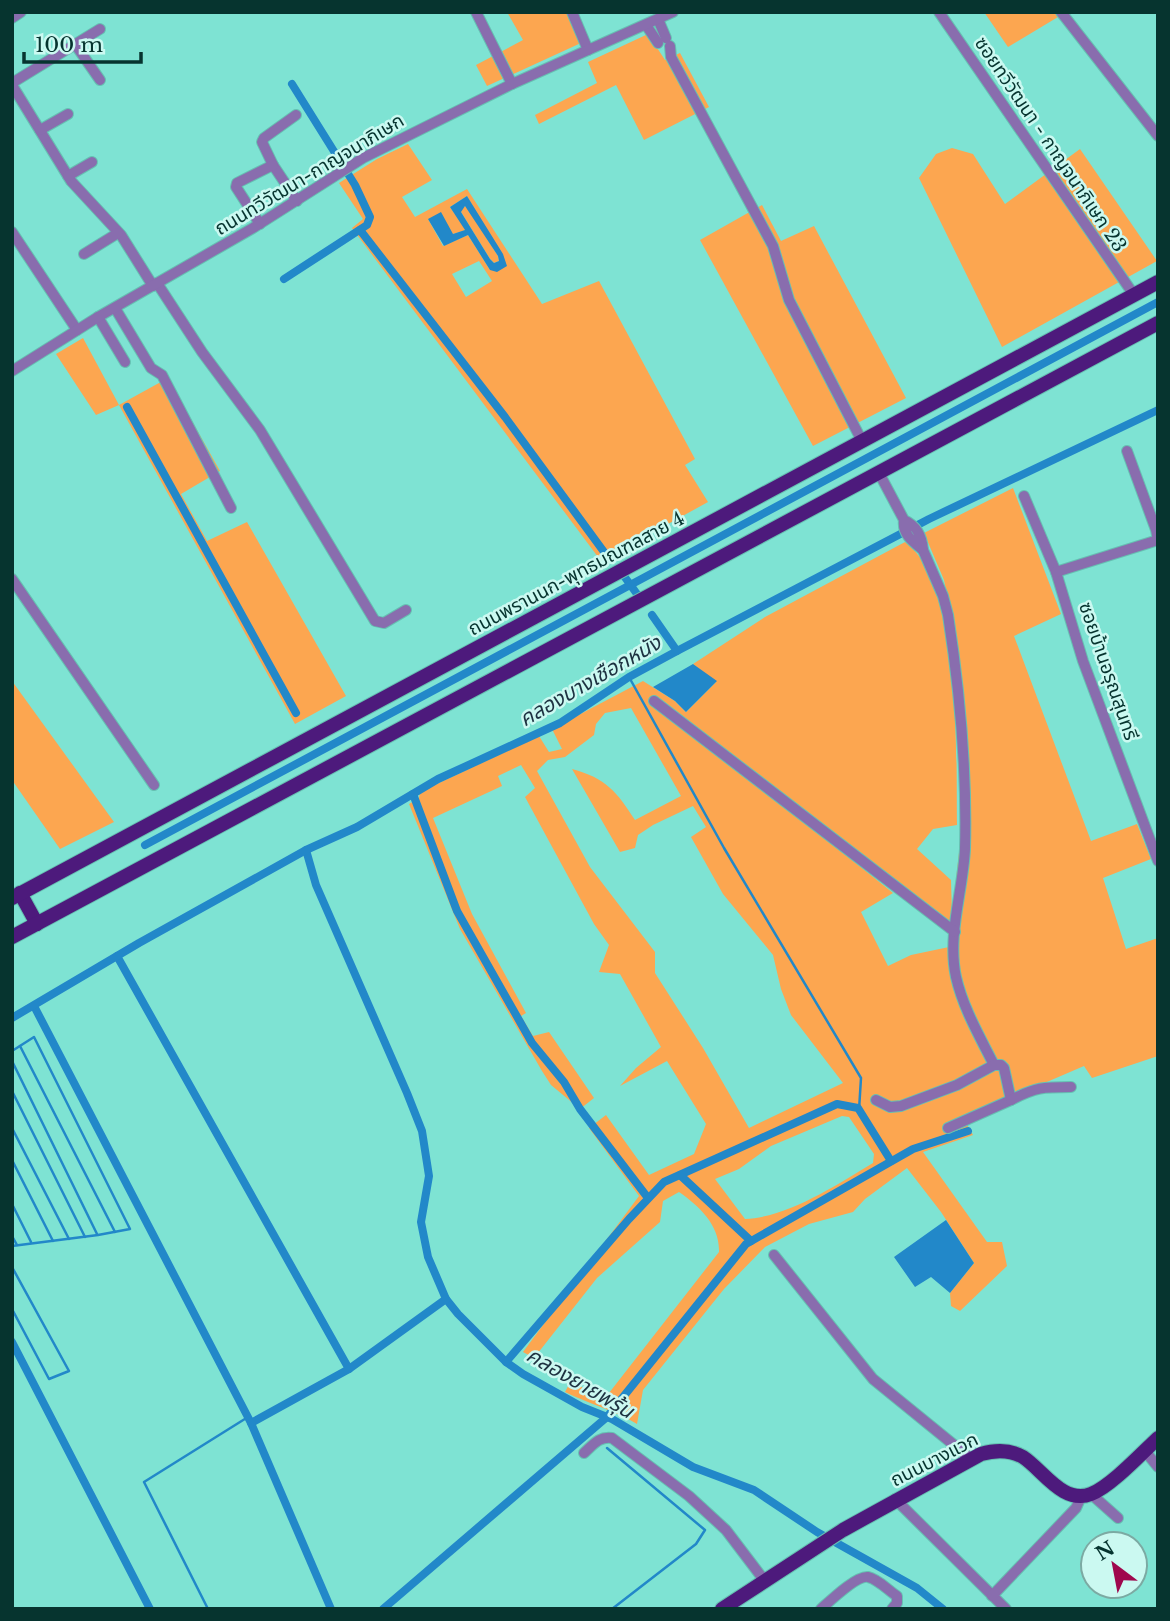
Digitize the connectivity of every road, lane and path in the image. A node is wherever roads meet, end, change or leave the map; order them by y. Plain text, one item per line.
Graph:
1 (21, 12) edge
2 (476, 12) edge
3 (572, 12) edge
4 (644, 12) edge
5 (673, 12) edge
6 (939, 12) edge
7 (1060, 12) edge
8 (12, 18) edge
9 (651, 22) junction
10 (100, 29) dead end
11 (75, 44) junction
12 (588, 50) junction
13 (100, 80) dead end
14 (12, 84) edge
15 (512, 84) junction
16 (68, 114) dead end
17 (296, 115) dead end
18 (40, 130) junction
19 (1158, 136) edge
20 (92, 162) dead end
21 (273, 165) junction
22 (68, 176) junction
23 (297, 201) junction
24 (260, 223) junction
25 (12, 233) edge
26 (118, 233) junction
27 (84, 254) dead end
28 (1158, 282) edge
29 (155, 284) junction
30 (1134, 295) junction
31 (115, 308) junction
32 (98, 317) junction
33 (1158, 323) edge
34 (77, 330) junction
35 (125, 362) dead end
36 (14, 365) edge
37 (862, 441) junction
38 (1127, 451) dead end
39 (878, 473) junction
40 (1024, 496) dead end
41 (231, 508) dead end
42 (1158, 540) edge
43 (1056, 572) junction
44 (12, 579) edge
45 (406, 610) dead end
46 (654, 701) dead end
47 (154, 785) dead end
48 (1158, 861) edge
49 (16, 895) edge
50 (37, 924) junction
51 (956, 932) junction
52 (12, 937) edge
53 (994, 1065) junction
54 (1071, 1087) dead end
55 (876, 1100) dead end
56 (1011, 1100) junction
57 (948, 1128) dead end
58 (774, 1255) dead end
59 (1158, 1438) edge
60 (1145, 1451) junction
61 (584, 1453) dead end
62 (970, 1458) junction
63 (1158, 1466) edge
64 (1086, 1496) junction
65 (895, 1499) junction
66 (1118, 1518) dead end
67 (764, 1580) junction
68 (992, 1596) junction
69 (722, 1609) edge
70 (821, 1609) edge
71 (892, 1609) edge
72 (1006, 1609) edge

1 - 8 street
2 - 15 street
3 - 12 street
4 - 9 street
5 - 9 street, ถนนทวีวัฒนา-กาญจนาภิเษก
6 - 30 street, ซอยทวีวัฒนา - กาญจนาภิเษก 23
7 - 19 street
9 - 12 street, ถนนทวีวัฒนา-กาญจนาภิเษก
9 - 37 street
10 - 11 street
11 - 13 street
11 - 14 street
12 - 15 street, ถนนทวีวัฒนา-กาญจนาภิเษก
14 - 18 street
15 - 23 street, ถนนทวีวัฒนา-กาญจนาภิเษก
16 - 18 street
17 - 21 street
18 - 22 street
20 - 22 street
21 - 23 street
21 - 24 street
22 - 26 street
23 - 24 street, ถนนทวีวัฒนา-กาญจนาภิเษก
24 - 29 street, ถนนทวีวัฒนา-กาญจนาภิเษก
25 - 34 street
26 - 27 street
26 - 29 street
28 - 30 main road, ถนนพรานนก-พุทธมณฑลสาย 4
29 - 31 street, ถนนทวีวัฒนา-กาญจนาภิเษก
29 - 45 street
30 - 37 main road, ถนนพรานนก-พุทธมณฑลสาย 4
31 - 32 street, ถนนทวีวัฒนา-กาญจนาภิเษก
31 - 41 street
32 - 34 street, ถนนทวีวัฒนา-กาญจนาภิเษก
32 - 35 street
33 - 39 main road
34 - 36 street, ถนนทวีวัฒนา-กาญจนาภิเษก
37 - 49 main road, ถนนพรานนก-พุทธมณฑลสาย 4
38 - 42 street
39 - 50 main road
39 - 51 street
40 - 43 street, ซอยบ้านอรุณสุนทรี
42 - 43 street
43 - 48 street, ซอยบ้านอรุณสุนทรี
44 - 47 street
46 - 51 street
49 - 50 main road
50 - 52 main road
51 - 53 street
53 - 55 street
53 - 56 street
54 - 56 street
56 - 57 street
58 - 62 street
59 - 60 main road
60 - 63 street
60 - 64 main road
61 - 67 street
62 - 64 main road, ถนนบางแวก
62 - 65 main road, ถนนบางแวก
64 - 66 street
64 - 68 street
65 - 67 main road, ถนนบางแวก
65 - 68 street
67 - 69 main road, ถนนบางแวก
68 - 72 street
70 - 71 street

